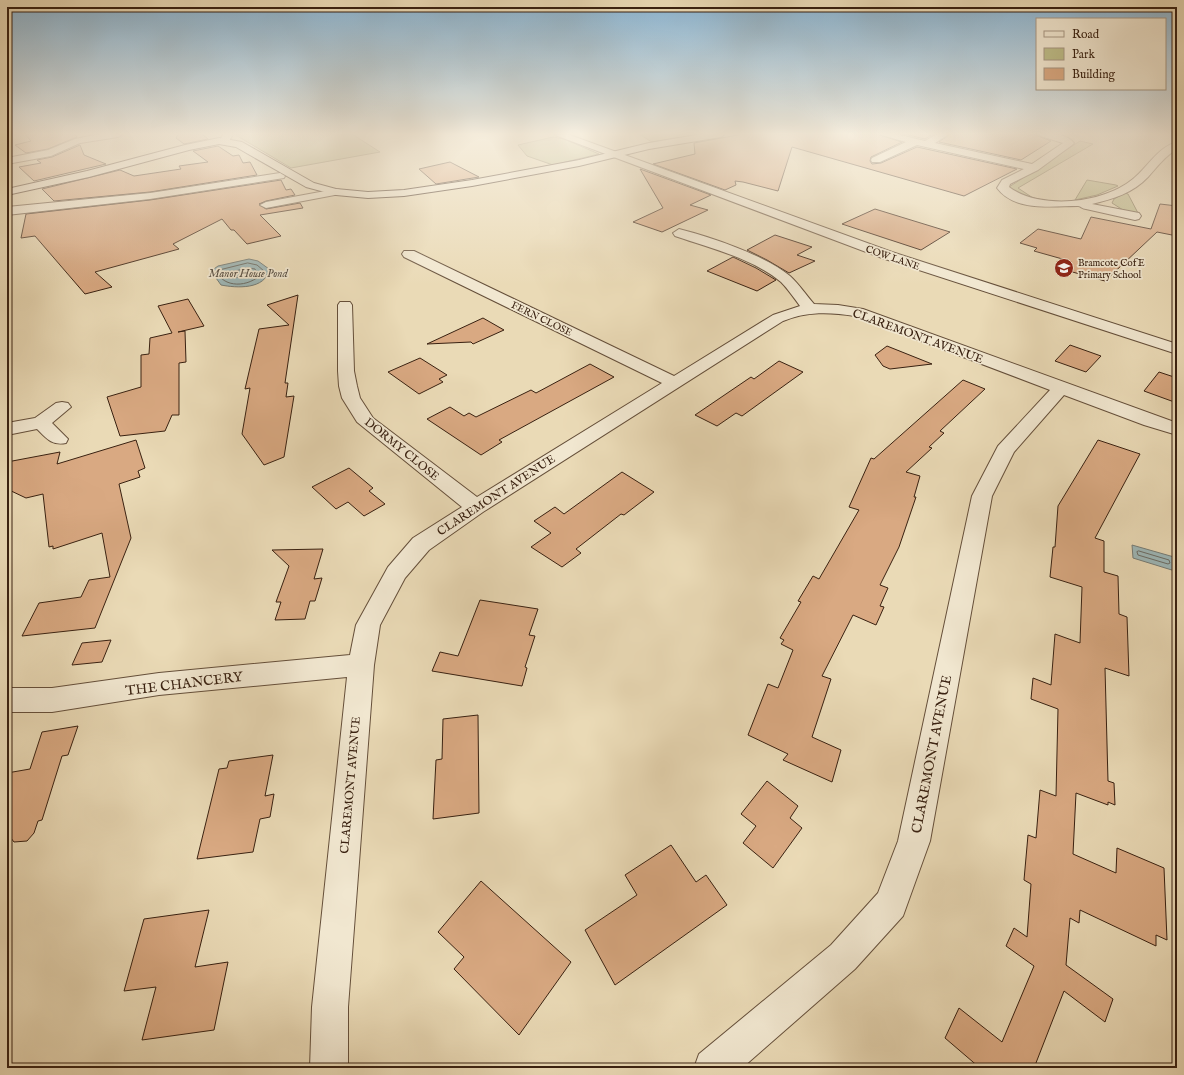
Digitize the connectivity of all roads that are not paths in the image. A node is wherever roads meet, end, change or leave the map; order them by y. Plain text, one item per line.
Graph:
1 (41, 184) edge
2 (227, 184) edge
3 (312, 184) edge
4 (460, 184) edge
5 (692, 184) edge
6 (1005, 184) edge
7 (1134, 184) edge
8 (8, 191) edge
9 (336, 192) junction
10 (1079, 204) junction
11 (266, 205) dead end
12 (7, 208) edge
13 (7, 211) edge
14 (1135, 216) dead end
15 (679, 233) dead end
16 (409, 254) dead end
17 (345, 305) dead end
18 (810, 308) junction
19 (1177, 348) edge
20 (676, 383) junction
21 (1061, 388) junction
22 (62, 407) dead end
23 (41, 423) junction
24 (7, 429) edge
25 (1177, 429) edge
26 (59, 439) dead end
27 (476, 507) junction
28 (362, 665) junction
29 (7, 700) edge
30 (328, 1068) edge
31 (713, 1068) edge

1 - 8 street
2 - 13 street
3 - 9 street
4 - 9 street
5 - 19 street, COW LANE
6 - 10 street
7 - 10 street
8 - 12 street
9 - 11 street
10 - 14 street
15 - 18 street
16 - 20 street, FERN CLOSE
17 - 27 street, DORMY CLOSE
18 - 20 street, CLAREMONT AVENUE
18 - 21 street, CLAREMONT AVENUE
20 - 27 street, CLAREMONT AVENUE
21 - 25 street, CLAREMONT AVENUE
21 - 31 street, CLAREMONT AVENUE
22 - 23 street
23 - 24 street
23 - 26 street
27 - 28 street, CLAREMONT AVENUE
28 - 29 street, THE CHANCERY
28 - 30 street, CLAREMONT AVENUE

